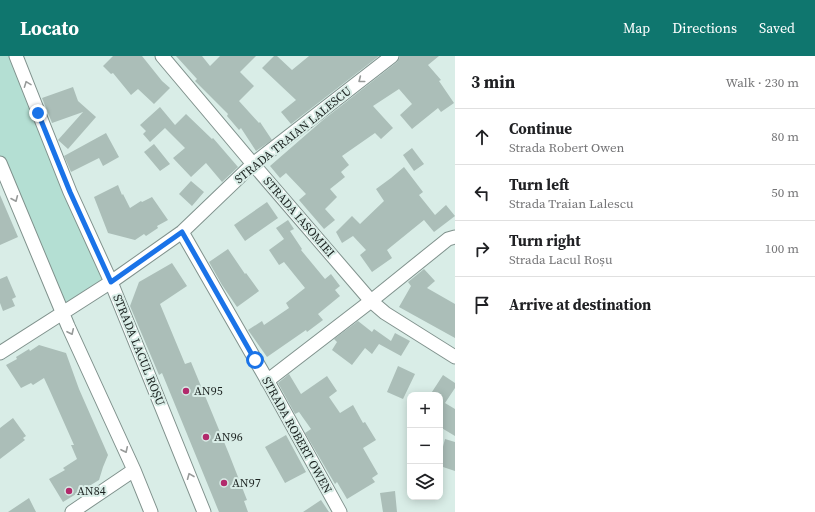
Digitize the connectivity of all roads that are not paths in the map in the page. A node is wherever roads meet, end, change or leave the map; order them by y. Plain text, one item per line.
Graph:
1 (16, 56) edge
2 (162, 56) edge
3 (392, 56) edge
4 (0, 163) edge
5 (253, 164) junction
6 (182, 232) junction
7 (455, 237) edge
8 (111, 282) junction
9 (371, 301) junction
10 (63, 313) junction
11 (0, 353) edge
12 (455, 357) edge
13 (267, 381) junction
14 (134, 470) junction
15 (72, 512) edge
16 (151, 512) edge
17 (204, 512) edge
18 (340, 512) edge

8 -> 1 street, STRADA LACUL ROȘU
2 - 5 street, STRADA IASOMIEI
3 -> 5 street, STRADA TRAIAN LALESCU
4 -> 10 street
5 - 6 street, STRADA TRAIAN LALESCU
5 - 9 street, STRADA IASOMIEI
6 - 8 street, STRADA TRAIAN LALESCU
6 - 13 street, STRADA ROBERT OWEN
7 - 9 street
8 - 10 street, STRADA TRAIAN LALESCU
17 -> 8 street, STRADA LACUL ROȘU
9 - 12 street, STRADA IASOMIEI
9 - 13 street
10 - 11 street, STRADA TRAIAN LALESCU
10 -> 14 street
13 - 18 street, STRADA ROBERT OWEN
14 - 15 street
14 - 16 street

